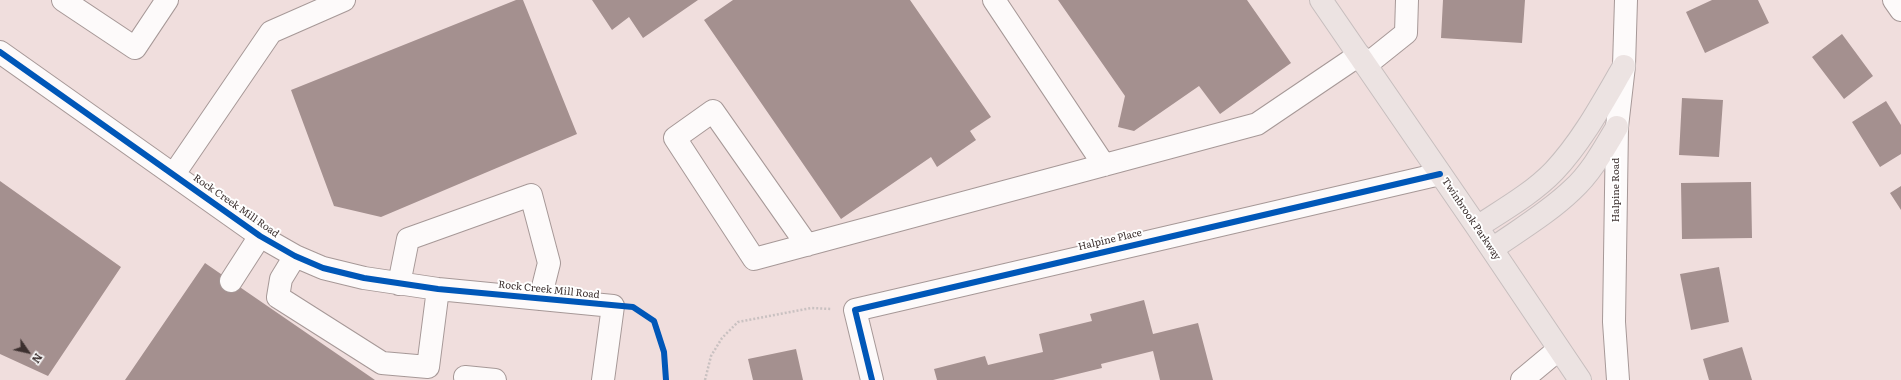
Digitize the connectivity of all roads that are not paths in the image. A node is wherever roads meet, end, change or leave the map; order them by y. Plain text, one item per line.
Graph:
1 (63, 0) edge
2 (168, 0) edge
3 (344, 0) edge
4 (994, 0) edge
5 (1321, 0) edge
6 (1407, 0) edge
7 (1626, 0) edge
8 (1894, 0) edge
9 (1901, 10) edge
10 (0, 52) edge
11 (1362, 60) junction
12 (1624, 66) junction
13 (1617, 127) junction
14 (1104, 165) junction
15 (174, 174) junction
16 (1440, 174) junction
17 (1477, 227) junction
18 (260, 236) junction
19 (807, 245) junction
20 (1492, 249) junction
21 (295, 256) junction
22 (231, 281) dead end
23 (399, 284) junction
24 (438, 289) junction
25 (540, 299) junction
26 (1558, 350) junction
27 (427, 373) edge
28 (465, 377) dead end
29 (495, 380) edge
30 (603, 380) edge
31 (872, 380) edge
32 (1522, 380) edge
33 (1580, 380) edge
34 (1618, 380) edge

1 - 2 street
3 - 15 street
4 - 14 street
5 - 11 main road, Twinbrook Parkway
6 - 11 street
7 - 12 street, Halpine Road
8 - 9 street
10 - 15 street, Rock Creek Mill Road
11 - 14 street
11 - 16 main road, Twinbrook Parkway
12 - 13 street, Halpine Road
12 - 17 main road
13 - 20 main road
13 - 34 street, Halpine Road
14 - 19 street
15 - 18 street, Rock Creek Mill Road
16 - 17 main road, Twinbrook Parkway
16 - 31 street, Halpine Place
17 - 20 main road, Twinbrook Parkway
18 - 21 street, Rock Creek Mill Road
18 - 22 street
19 - 19 street
20 - 26 main road, Twinbrook Parkway
21 - 23 street, Rock Creek Mill Road
21 - 27 street
23 - 24 street, Rock Creek Mill Road
23 - 25 street
24 - 25 street, Rock Creek Mill Road
24 - 27 street
25 - 30 street, Rock Creek Mill Road
26 - 32 street
26 - 33 main road, Twinbrook Parkway
28 - 29 street

